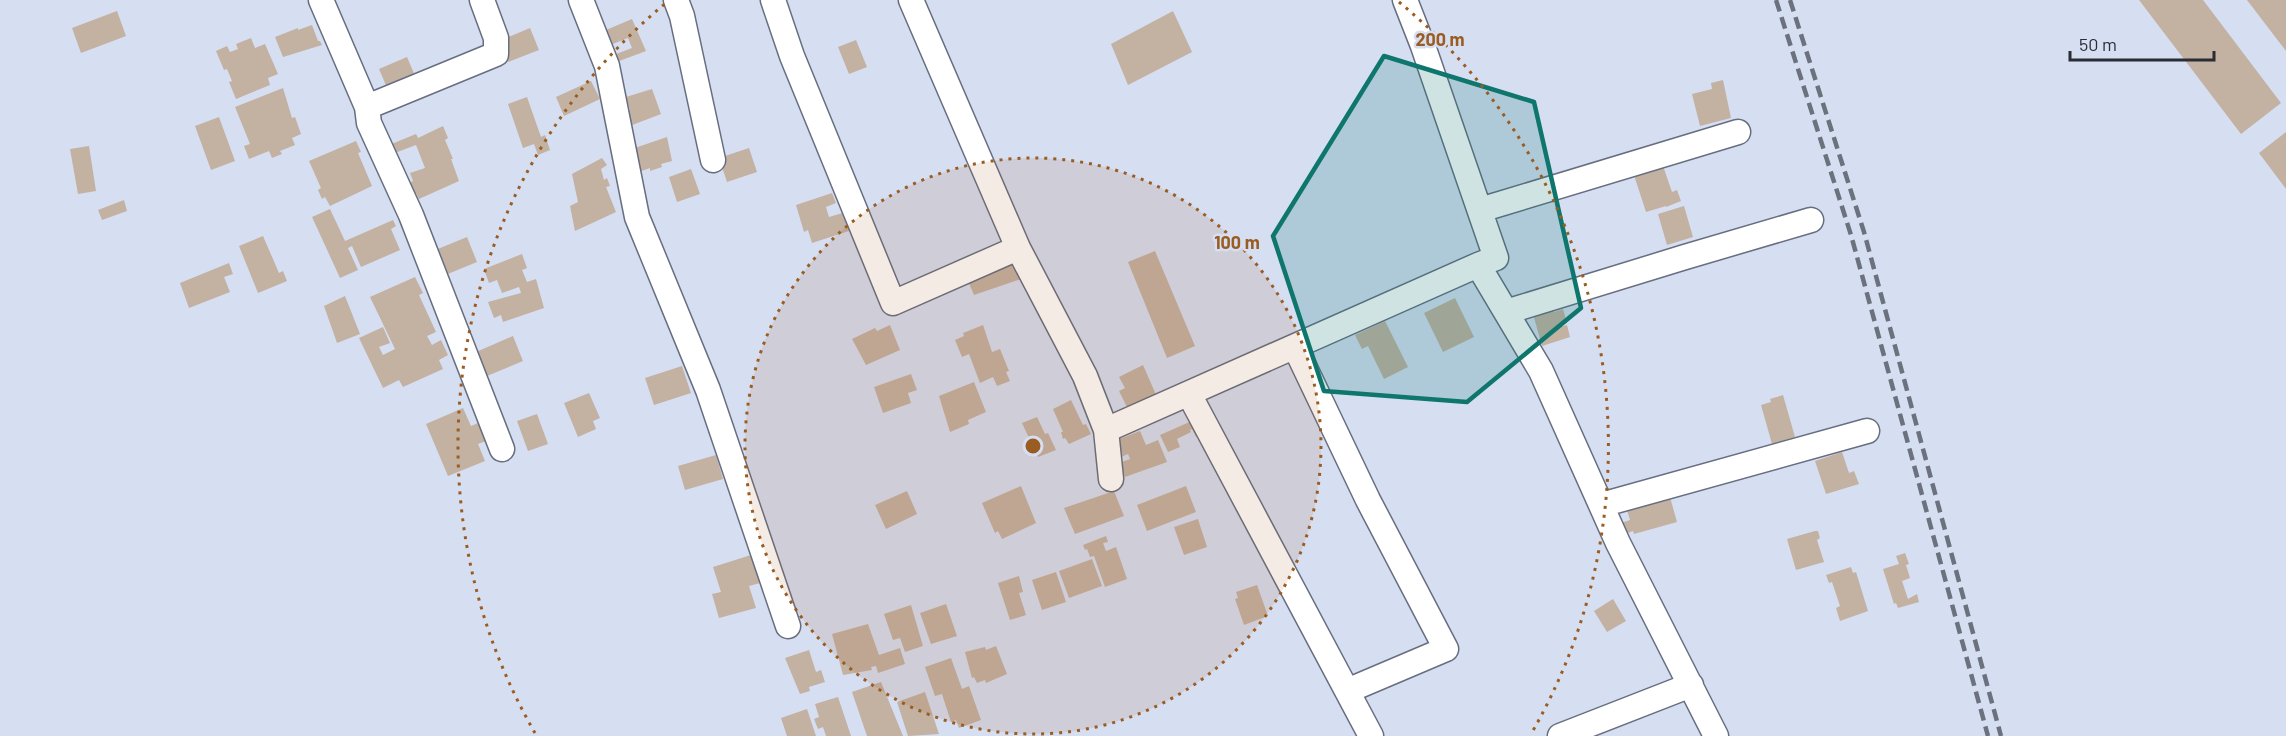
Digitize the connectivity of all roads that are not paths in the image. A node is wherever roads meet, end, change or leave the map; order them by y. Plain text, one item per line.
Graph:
1 (321, 0) edge
2 (482, 0) edge
3 (582, 0) edge
4 (676, 0) edge
5 (773, 0) edge
6 (911, 0) edge
7 (1405, 0) edge
8 (367, 107) junction
9 (1738, 132) dead end
10 (713, 160) dead end
11 (1479, 210) junction
12 (1811, 220) dead end
13 (1018, 248) junction
14 (1478, 265) junction
15 (1506, 312) junction
16 (1295, 347) junction
17 (1189, 394) junction
18 (1107, 430) junction
19 (1867, 431) dead end
20 (502, 449) dead end
21 (1111, 479) dead end
22 (1601, 505) junction
23 (788, 626) dead end
24 (1691, 685) junction
25 (1347, 691) junction
26 (1371, 736) edge
27 (1560, 736) edge
28 (1716, 736) edge

1 - 8 street
2 - 8 street
3 - 23 street
4 - 10 street
5 - 13 street
6 - 13 street
7 - 11 street
8 - 20 street
9 - 11 street
11 - 14 street
12 - 15 street
13 - 18 street
14 - 15 street
14 - 16 street
15 - 22 street
16 - 17 street
16 - 25 street
17 - 18 street
17 - 25 street
18 - 21 street
19 - 22 street
22 - 24 street
24 - 27 street
24 - 28 street
25 - 26 street

